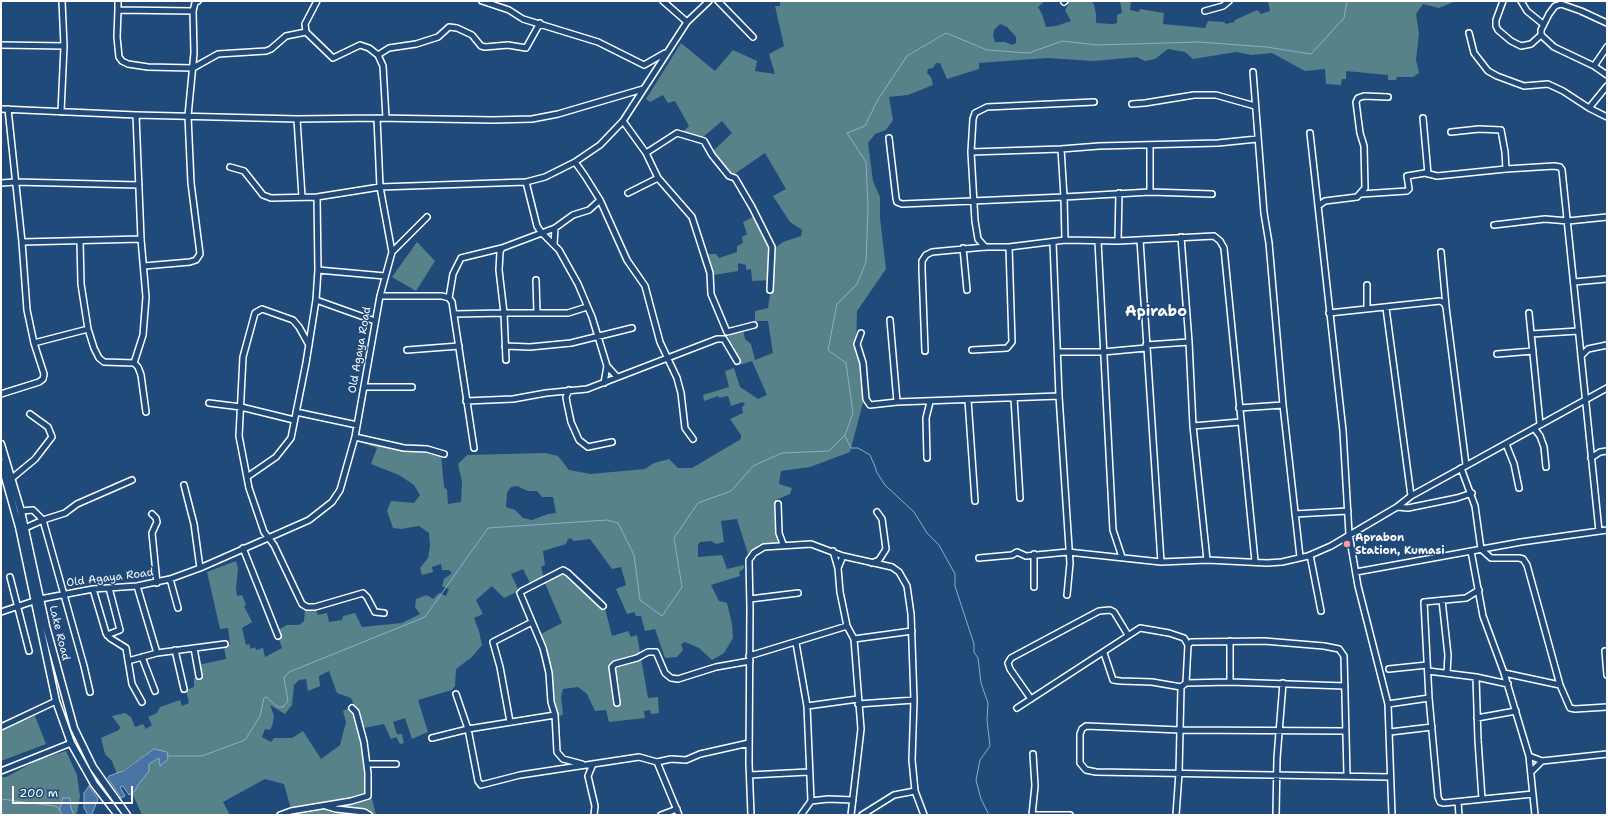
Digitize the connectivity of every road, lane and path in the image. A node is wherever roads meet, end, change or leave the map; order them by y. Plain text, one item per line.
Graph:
1 (62, 1) edge
2 (118, 1) edge
3 (198, 1) edge
4 (317, 1) edge
5 (482, 1) edge
6 (662, 1) edge
7 (709, 1) edge
8 (718, 1) edge
9 (1229, 1) edge
10 (1503, 1) edge
11 (1522, 1) edge
12 (1223, 3) edge
13 (118, 10) junction
14 (193, 11) junction
15 (1205, 12) dead end
16 (687, 22) junction
17 (540, 23) junction
18 (1607, 23) edge
19 (1542, 24) junction
20 (306, 32) junction
21 (1469, 33) dead end
22 (1541, 35) junction
23 (753, 37) dead end
24 (1, 45) edge
25 (64, 46) junction
26 (1607, 47) edge
27 (667, 51) junction
28 (378, 55) junction
29 (1594, 66) junction
30 (193, 68) junction
31 (1253, 72) dead end
32 (1607, 74) edge
33 (1607, 86) edge
34 (643, 89) junction
35 (1388, 97) dead end
36 (1094, 102) dead end
37 (1132, 104) dead end
38 (1255, 106) junction
39 (1589, 108) junction
40 (1, 109) edge
41 (8, 109) junction
42 (62, 112) junction
43 (136, 115) junction
44 (188, 116) junction
45 (1607, 117) edge
46 (377, 118) junction
47 (386, 118) junction
48 (1423, 118) dead end
49 (297, 119) junction
50 (623, 121) junction
51 (1450, 132) dead end
52 (1310, 133) dead end
53 (889, 138) dead end
54 (1257, 139) junction
55 (1150, 146) junction
56 (1061, 149) junction
57 (972, 152) junction
58 (646, 153) junction
59 (575, 162) junction
60 (230, 167) dead end
61 (1506, 169) junction
62 (1428, 174) junction
63 (658, 178) junction
64 (15, 182) junction
65 (526, 182) junction
66 (1, 183) edge
67 (139, 185) junction
68 (380, 188) junction
69 (1150, 192) junction
70 (628, 193) dead end
71 (1119, 194) junction
72 (1212, 194) dead end
73 (1361, 194) junction
74 (302, 197) junction
75 (317, 197) junction
76 (1064, 197) junction
77 (600, 200) junction
78 (974, 200) junction
79 (1318, 206) junction
80 (427, 217) dead end
81 (1607, 217) edge
82 (1568, 221) junction
83 (1494, 225) dead end
84 (556, 228) junction
85 (541, 232) junction
86 (1181, 237) junction
87 (141, 238) junction
88 (1064, 240) junction
89 (1140, 240) junction
90 (80, 241) junction
91 (1098, 241) junction
92 (1118, 241) junction
93 (22, 242) junction
94 (1053, 242) junction
95 (554, 244) junction
96 (985, 247) junction
97 (1009, 247) junction
98 (502, 248) junction
99 (963, 248) junction
100 (392, 252) junction
101 (1441, 252) dead end
102 (144, 266) junction
103 (318, 270) junction
104 (385, 276) junction
105 (1607, 279) edge
106 (536, 280) dead end
107 (1574, 282) junction
108 (1367, 285) dead end
109 (770, 290) dead end
110 (967, 290) dead end
111 (380, 296) junction
112 (449, 298) junction
113 (316, 300) junction
114 (587, 306) junction
115 (1446, 307) junction
116 (1386, 308) junction
117 (1367, 309) junction
118 (504, 313) junction
119 (538, 313) junction
120 (1329, 313) junction
121 (1529, 313) dead end
122 (455, 314) junction
123 (890, 320) dead end
124 (375, 321) junction
125 (754, 325) dead end
126 (632, 328) dead end
127 (88, 329) junction
128 (1578, 331) junction
129 (727, 332) junction
130 (862, 333) dead end
131 (1532, 334) junction
132 (597, 338) junction
133 (724, 339) junction
134 (1189, 342) junction
135 (34, 343) junction
136 (1607, 345) edge
137 (309, 346) junction
138 (459, 346) junction
139 (505, 346) junction
140 (1146, 346) junction
141 (407, 350) dead end
142 (972, 350) dead end
143 (925, 351) dead end
144 (1533, 351) junction
145 (1058, 352) junction
146 (1103, 352) junction
147 (1497, 354) dead end
148 (1581, 356) junction
149 (667, 359) junction
150 (506, 360) dead end
151 (737, 361) dead end
152 (134, 363) junction
153 (607, 366) junction
154 (616, 377) junction
155 (604, 383) junction
156 (364, 387) junction
157 (412, 387) dead end
158 (1607, 388) edge
159 (569, 390) junction
160 (1601, 392) junction
161 (1607, 392) edge
162 (1, 394) edge
163 (1059, 396) junction
164 (1014, 398) junction
165 (968, 400) junction
166 (1585, 400) junction
167 (466, 401) junction
168 (897, 402) junction
169 (930, 402) junction
170 (209, 403) dead end
171 (1283, 405) junction
172 (241, 407) junction
173 (1239, 408) junction
174 (146, 412) dead end
175 (296, 412) junction
176 (30, 414) dead end
177 (294, 420) junction
178 (1240, 422) junction
179 (1540, 424) junction
180 (357, 425) junction
181 (1193, 426) junction
182 (1534, 428) junction
183 (354, 437) junction
184 (693, 439) dead end
185 (612, 442) dead end
186 (1, 444) edge
187 (1506, 444) junction
188 (474, 448) dead end
189 (1590, 448) junction
190 (1600, 452) junction
191 (1607, 452) edge
192 (444, 454) dead end
193 (927, 458) dead end
194 (1591, 458) junction
195 (1464, 466) junction
196 (2, 467) edge
197 (1546, 468) dead end
198 (247, 477) junction
199 (11, 479) junction
200 (132, 480) dead end
201 (184, 485) dead end
202 (1519, 488) dead end
203 (1472, 493) junction
204 (1411, 496) junction
205 (1020, 498) dead end
206 (975, 501) dead end
207 (778, 504) dead end
208 (1397, 507) junction
209 (21, 511) junction
210 (1348, 511) junction
211 (877, 512) dead end
212 (152, 514) dead end
213 (1295, 514) junction
214 (43, 520) junction
215 (25, 528) junction
216 (1607, 530) edge
217 (1599, 531) junction
218 (1349, 534) junction
219 (269, 538) junction
220 (784, 544) junction
221 (243, 548) junction
222 (1481, 549) junction
223 (833, 551) junction
224 (1471, 551) junction
225 (1068, 552) junction
226 (1034, 554) junction
227 (1310, 555) junction
228 (843, 556) junction
229 (1122, 557) junction
230 (1300, 557) junction
231 (978, 558) dead end
232 (1207, 560) junction
233 (1255, 561) junction
234 (1162, 562) junction
235 (871, 563) junction
236 (200, 568) junction
237 (838, 568) junction
238 (1356, 572) junction
239 (10, 577) dead end
240 (170, 579) junction
241 (157, 583) junction
242 (137, 586) junction
243 (1034, 587) dead end
244 (108, 588) junction
245 (93, 589) junction
246 (1478, 590) junction
247 (798, 593) dead end
248 (64, 594) junction
249 (1067, 596) dead end
250 (750, 599) junction
251 (37, 600) junction
252 (1442, 600) junction
253 (602, 606) dead end
254 (16, 607) junction
255 (178, 608) dead end
256 (1321, 611) dead end
257 (1, 612) edge
258 (384, 613) dead end
259 (532, 622) junction
260 (847, 626) junction
261 (912, 631) junction
262 (107, 635) junction
263 (1128, 635) junction
264 (278, 636) dead end
265 (854, 639) junction
266 (1230, 641) junction
267 (796, 643) junction
268 (225, 644) dead end
269 (1188, 644) junction
270 (194, 648) junction
271 (175, 650) junction
272 (28, 651) dead end
273 (1604, 651) dead end
274 (157, 653) junction
275 (1104, 653) junction
276 (142, 657) junction
277 (750, 659) junction
278 (128, 661) junction
279 (1427, 668) junction
280 (1389, 669) dead end
281 (1447, 673) junction
282 (1504, 673) junction
283 (1607, 675) edge
284 (198, 676) dead end
285 (1476, 677) junction
286 (1230, 682) junction
287 (1186, 683) junction
288 (1283, 683) junction
289 (1508, 684) junction
290 (1560, 685) junction
291 (1345, 686) junction
292 (1181, 687) junction
293 (184, 689) dead end
294 (155, 691) dead end
295 (90, 692) dead end
296 (456, 694) dead end
297 (1429, 698) junction
298 (1031, 699) junction
299 (914, 700) junction
300 (56, 701) junction
301 (858, 701) junction
302 (142, 702) dead end
303 (617, 703) dead end
304 (1388, 704) junction
305 (807, 706) junction
306 (1607, 707) edge
307 (352, 708) dead end
308 (1017, 708) dead end
309 (1516, 711) junction
310 (555, 715) junction
311 (1477, 718) junction
312 (510, 722) junction
313 (1432, 727) junction
314 (1, 728) edge
315 (468, 729) junction
316 (1180, 730) junction
317 (1278, 730) junction
318 (1345, 732) junction
319 (1390, 732) junction
320 (432, 738) dead end
321 (71, 743) junction
322 (749, 744) junction
323 (1033, 754) dead end
324 (1607, 754) edge
325 (1529, 756) junction
326 (1542, 761) junction
327 (657, 762) junction
328 (367, 764) junction
329 (396, 764) dead end
330 (593, 764) junction
331 (585, 765) junction
332 (1, 771) edge
333 (808, 772) junction
334 (1531, 772) junction
335 (1179, 773) junction
336 (1276, 774) junction
337 (750, 775) junction
338 (1347, 775) junction
339 (1390, 777) junction
340 (915, 791) junction
341 (1533, 794) junction
342 (1482, 799) junction
343 (853, 800) junction
344 (811, 801) junction
345 (1458, 802) junction
346 (325, 806) junction
347 (677, 809) junction
348 (118, 815) edge
349 (127, 815) edge
350 (280, 815) edge
351 (369, 815) edge
352 (594, 815) edge
353 (661, 815) edge
354 (679, 815) edge
355 (751, 815) edge
356 (801, 815) edge
357 (851, 815) edge
358 (862, 815) edge
359 (924, 815) edge
360 (1032, 815) edge
361 (1070, 815) edge
362 (1176, 815) edge
363 (1276, 815) edge
364 (1392, 815) edge
365 (1459, 815) edge
366 (1535, 815) edge

1 - 25 street
2 - 13 street
3 - 14 street
4 - 20 street
5 - 17 street
6 - 16 street
7 - 16 street
8 - 23 street
9 - 12 street
10 - 22 street
11 - 19 street
12 - 15 street
13 - 14 street
13 - 30 street
14 - 30 street
16 - 27 street
17 - 27 street
17 - 28 street
18 - 19 street
19 - 22 street
20 - 28 street
20 - 30 street
21 - 39 street
22 - 29 street
24 - 25 street
25 - 42 street
26 - 29 street
27 - 34 street
28 - 47 street
29 - 32 street
30 - 44 street
31 - 38 street
33 - 39 street
34 - 47 street
34 - 50 street
35 - 73 street
36 - 57 street
37 - 38 street
38 - 54 street
39 - 45 street
40 - 41 street
41 - 42 street
41 - 64 street
42 - 43 street
43 - 44 street
43 - 67 street
44 - 49 street
44 - 102 street
46 - 47 street
46 - 49 street
46 - 68 street, Old Agaya Road
48 - 62 street
49 - 74 street
50 - 58 street
50 - 59 street
51 - 61 street
52 - 79 street
53 - 78 street
54 - 55 street
54 - 171 street
55 - 56 street
55 - 69 street
56 - 57 street
56 - 76 street
57 - 78 street
58 - 63 street
58 - 109 street
59 - 65 street
59 - 77 street
60 - 74 street
61 - 62 street
61 - 82 street
62 - 73 street
63 - 70 street
63 - 129 street
64 - 66 street
64 - 67 street
64 - 93 street
65 - 68 street
65 - 85 street
67 - 87 street
68 - 75 street
68 - 100 street, Old Agaya Road
69 - 71 street
69 - 72 street
71 - 76 street
71 - 92 street
73 - 79 street
74 - 75 street
75 - 103 street
76 - 78 street
76 - 88 street
77 - 84 street
77 - 149 street
78 - 96 street
79 - 120 street
80 - 100 street
81 - 82 street
82 - 83 street
82 - 107 street
84 - 85 street
84 - 95 street
85 - 95 street
85 - 98 street
86 - 89 street
86 - 134 street
86 - 173 street
87 - 90 street
87 - 102 street
88 - 91 street
88 - 94 street
89 - 92 street
89 - 140 street
90 - 93 street
90 - 127 street
91 - 92 street
91 - 146 street
93 - 135 street
94 - 97 street
94 - 145 street
95 - 114 street
96 - 97 street
96 - 99 street
97 - 142 street
98 - 112 street
98 - 118 street
99 - 110 street
99 - 143 street
100 - 104 street, Old Agaya Road
101 - 115 street
102 - 152 street
103 - 104 street
103 - 113 street
104 - 111 street, Old Agaya Road
105 - 107 street
106 - 119 street
107 - 128 street
108 - 117 street
111 - 112 street
111 - 124 street, Old Agaya Road
112 - 122 street
113 - 124 street
113 - 137 street
114 - 119 street
114 - 132 street
115 - 116 street
115 - 195 street
116 - 117 street
116 - 204 street
117 - 120 street
118 - 119 street
118 - 122 street
118 - 139 street
120 - 210 street
121 - 131 street
122 - 138 street
123 - 168 street
124 - 156 street, Old Agaya Road
125 - 129 street
126 - 132 street
127 - 135 street
127 - 152 street
128 - 131 street
128 - 148 street
129 - 133 street
130 - 168 street
131 - 144 street
132 - 139 street
132 - 153 street
133 - 149 street
133 - 151 street
134 - 140 street
134 - 181 street
135 - 162 street
136 - 148 street
137 - 172 street
137 - 175 street
138 - 141 street
138 - 167 street
139 - 150 street
140 - 146 street
140 - 234 street
144 - 147 street
144 - 179 street
145 - 146 street
145 - 163 street
146 - 229 street
148 - 166 street
149 - 154 street
149 - 184 street
152 - 174 street
153 - 154 street
153 - 155 street
154 - 155 street
155 - 159 street
156 - 157 street
156 - 180 street, Old Agaya Road
158 - 160 street
159 - 167 street
159 - 185 street
160 - 161 street
160 - 166 street
163 - 164 street
163 - 225 street
164 - 165 street
164 - 205 street
165 - 169 street
165 - 206 street
166 - 179 street
166 - 189 street
167 - 188 street
168 - 169 street
169 - 193 street
170 - 172 street
171 - 173 street
171 - 213 street
172 - 177 street
172 - 198 street
173 - 178 street
175 - 177 street
175 - 180 street
176 - 199 street
177 - 198 street
178 - 181 street
178 - 233 street
179 - 182 street
180 - 183 street, Old Agaya Road
181 - 232 street
182 - 187 street
182 - 197 street
183 - 192 street
183 - 219 street, Old Agaya Road
186 - 199 main road, Lake Road
187 - 195 street
187 - 202 street
189 - 190 street
189 - 194 street
190 - 191 street
190 - 194 street
194 - 217 street
195 - 203 street
195 - 204 street
196 - 251 main road, Lake Road
198 - 219 street
199 - 209 main road, Lake Road
200 - 214 street
201 - 236 street
203 - 208 street
203 - 222 street
204 - 208 street
207 - 220 street
208 - 218 street
209 - 214 street
209 - 215 main road, Lake Road
210 - 213 street
210 - 218 street
211 - 235 street
212 - 241 street
213 - 230 street
214 - 215 street
214 - 248 street
215 - 251 main road, Lake Road
216 - 217 street
217 - 222 street
218 - 227 street
218 - 238 street
219 - 221 street, Old Agaya Road
219 - 258 street
220 - 223 street
220 - 250 street
221 - 236 street, Old Agaya Road
221 - 264 street
222 - 224 street
222 - 290 street
223 - 228 street
223 - 237 street
224 - 238 street
224 - 246 street
225 - 226 street
225 - 229 street
225 - 249 street
226 - 231 street
226 - 243 street
227 - 230 street
227 - 256 street
228 - 235 street
228 - 237 street
229 - 234 street
230 - 233 street
232 - 233 street
232 - 234 street
235 - 261 street
236 - 240 street, Old Agaya Road
237 - 260 street
238 - 304 street
239 - 254 street
240 - 241 street, Old Agaya Road
240 - 255 street
241 - 242 street, Old Agaya Road
242 - 244 street, Old Agaya Road
242 - 274 street
244 - 245 street, Old Agaya Road
244 - 262 street
245 - 248 street, Old Agaya Road
245 - 262 street
246 - 252 street
246 - 282 street
247 - 250 street
248 - 251 street, Old Agaya Road
248 - 295 street
250 - 277 street
251 - 254 street, Old Agaya Road
251 - 300 main road, Lake Road
251 - 349 main road, Lake Road
252 - 279 street
252 - 281 street
253 - 259 street
254 - 257 street, Old Agaya Road
254 - 272 street
259 - 310 street
259 - 312 street
260 - 265 street
260 - 267 street
261 - 265 street
261 - 299 street
262 - 278 street
263 - 269 street
263 - 275 street
263 - 298 street
265 - 301 street
266 - 269 street
266 - 286 street
266 - 291 street
267 - 277 street
267 - 305 street
268 - 270 street
269 - 287 street
270 - 271 street
270 - 284 street
271 - 274 street
271 - 293 street
273 - 283 street
274 - 276 street
275 - 292 street
275 - 298 street
276 - 278 street
276 - 294 street
277 - 303 street
277 - 322 street
278 - 302 street
279 - 280 street
279 - 281 street
279 - 297 street
281 - 285 street
282 - 289 street
282 - 290 street
285 - 289 street
285 - 311 street
286 - 287 street
286 - 288 street
287 - 292 street
288 - 291 street
288 - 317 street
289 - 309 street
290 - 306 street
291 - 318 street
292 - 316 street
296 - 315 street
297 - 304 street
297 - 313 street
298 - 308 street
299 - 301 street
299 - 340 street
300 - 314 street
300 - 321 main road, Lake Road
301 - 305 street
301 - 343 street
304 - 319 street
305 - 333 street
307 - 328 street
309 - 311 street
309 - 325 street
310 - 312 street
310 - 331 street
311 - 342 street
312 - 315 street
313 - 319 street
313 - 345 street
315 - 320 street
315 - 331 street
316 - 317 street
316 - 335 street
316 - 335 street
317 - 318 street
317 - 336 street
318 - 338 street
319 - 339 street
321 - 332 street
321 - 348 main road, Lake Road
322 - 327 street
322 - 337 street
323 - 360 street
324 - 326 street
325 - 326 street
325 - 334 street
326 - 334 street
327 - 330 street
327 - 347 street
328 - 329 street
328 - 346 street
330 - 331 street
330 - 352 street
333 - 337 street
333 - 344 street
334 - 341 street
335 - 336 street
335 - 362 street
336 - 338 street
336 - 363 street
337 - 355 street
338 - 339 street
339 - 364 street
340 - 358 street
340 - 359 street
341 - 342 street
341 - 366 street
342 - 345 street
343 - 344 street
343 - 357 street
344 - 356 street
345 - 365 street
346 - 350 street
346 - 351 street
347 - 353 street
347 - 354 street
360 - 361 street

